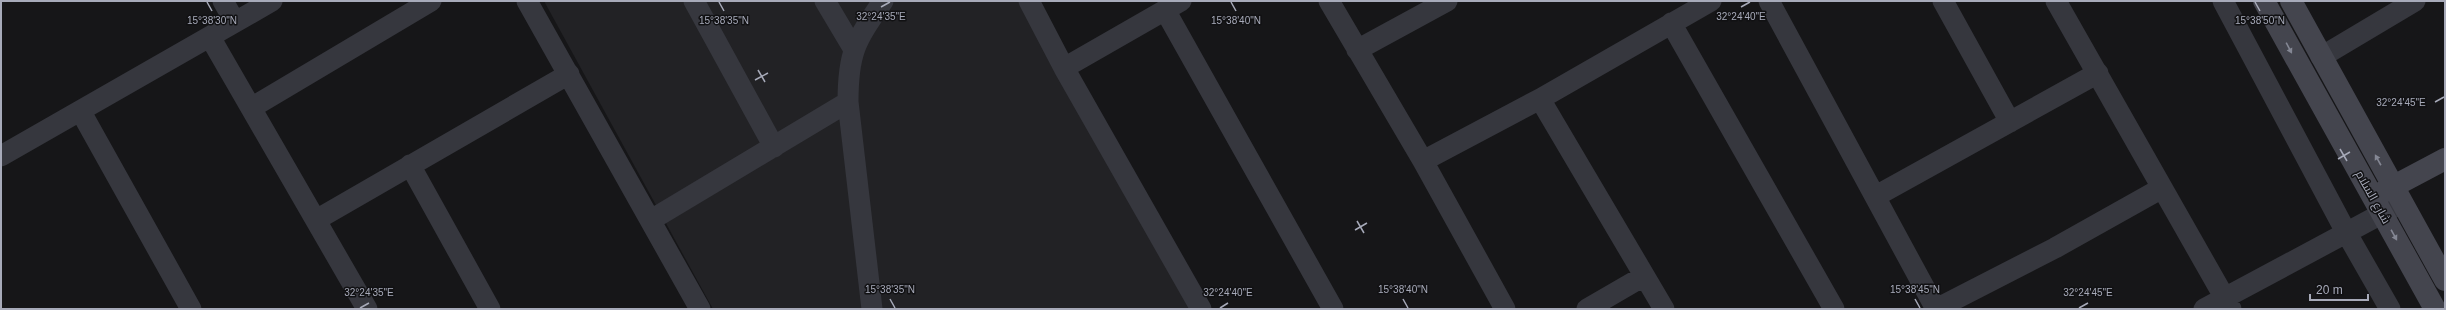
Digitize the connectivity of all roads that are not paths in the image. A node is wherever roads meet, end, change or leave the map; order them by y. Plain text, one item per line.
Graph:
1 (223, 1) edge
2 (272, 1) edge
3 (431, 1) edge
4 (527, 1) edge
5 (694, 1) edge
6 (825, 1) edge
7 (883, 1) edge
8 (1029, 1) edge
9 (1329, 1) edge
10 (1447, 1) edge
11 (1711, 1) edge
12 (1769, 1) edge
13 (1943, 1) edge
14 (2056, 1) edge
15 (2223, 1) edge
16 (2264, 1) edge
17 (2291, 1) edge
18 (2415, 1) edge
19 (1173, 6) edge
20 (235, 22) junction
21 (1671, 23) junction
22 (210, 37) junction
23 (853, 48) junction
24 (1357, 50) junction
25 (2321, 57) junction
26 (1064, 68) junction
27 (2098, 73) junction
28 (569, 74) junction
29 (1540, 99) junction
30 (848, 102) junction
31 (251, 108) junction
32 (81, 112) junction
33 (2010, 122) junction
34 (774, 147) junction
35 (1, 156) edge
36 (2445, 159) edge
37 (1422, 161) junction
38 (410, 166) junction
39 (2162, 188) junction
40 (2397, 195) junction
41 (1876, 196) junction
42 (2377, 206) junction
43 (316, 220) junction
44 (650, 220) junction
45 (2346, 232) junction
46 (1644, 276) junction
47 (2445, 280) edge
48 (2228, 304) edge
49 (191, 309) edge
50 (367, 309) edge
51 (490, 309) edge
52 (700, 309) edge
53 (872, 309) edge
54 (1201, 309) edge
55 (1333, 309) edge
56 (1505, 309) edge
57 (1587, 309) edge
58 (1664, 309) edge
59 (1834, 309) edge
60 (1936, 309) edge
61 (2204, 309) edge
62 (2390, 309) edge
63 (2435, 309) edge

1 - 20 street
2 - 20 street
3 - 31 street
4 - 28 street
5 - 34 street
6 - 23 street
7 - 23 street
8 - 26 street
9 - 24 street
10 - 24 street
11 - 21 street
12 - 41 street
13 - 33 street
14 - 27 street
15 - 45 street
16 -> 42 main road, شارع السلام
17 - 25 main road, شارع السلام
18 - 25 street
19 - 26 street
19 - 55 street
20 - 22 street
21 - 29 street
21 - 59 street
22 - 31 street
22 - 32 street
23 - 30 street
24 - 37 street
40 -> 25 main road, شارع السلام
26 - 54 street
27 - 33 street
27 - 39 street
28 - 38 street
28 - 44 street
29 - 37 street
29 - 46 street
30 - 34 street
30 - 53 street
31 - 43 street
32 - 35 street
32 - 49 street
33 - 41 street
34 - 44 street
36 - 40 main road
37 - 56 street
38 - 43 street
38 - 51 street
39 - 48 street
39 - 60 street
40 - 42 main road
40 - 47 main road, شارع السلام
41 - 60 street
42 - 45 street
42 -> 63 main road, شارع السلام
43 - 50 street
44 - 52 street
45 - 48 street
45 - 62 street
46 - 57 street
46 - 58 street
48 - 61 street

